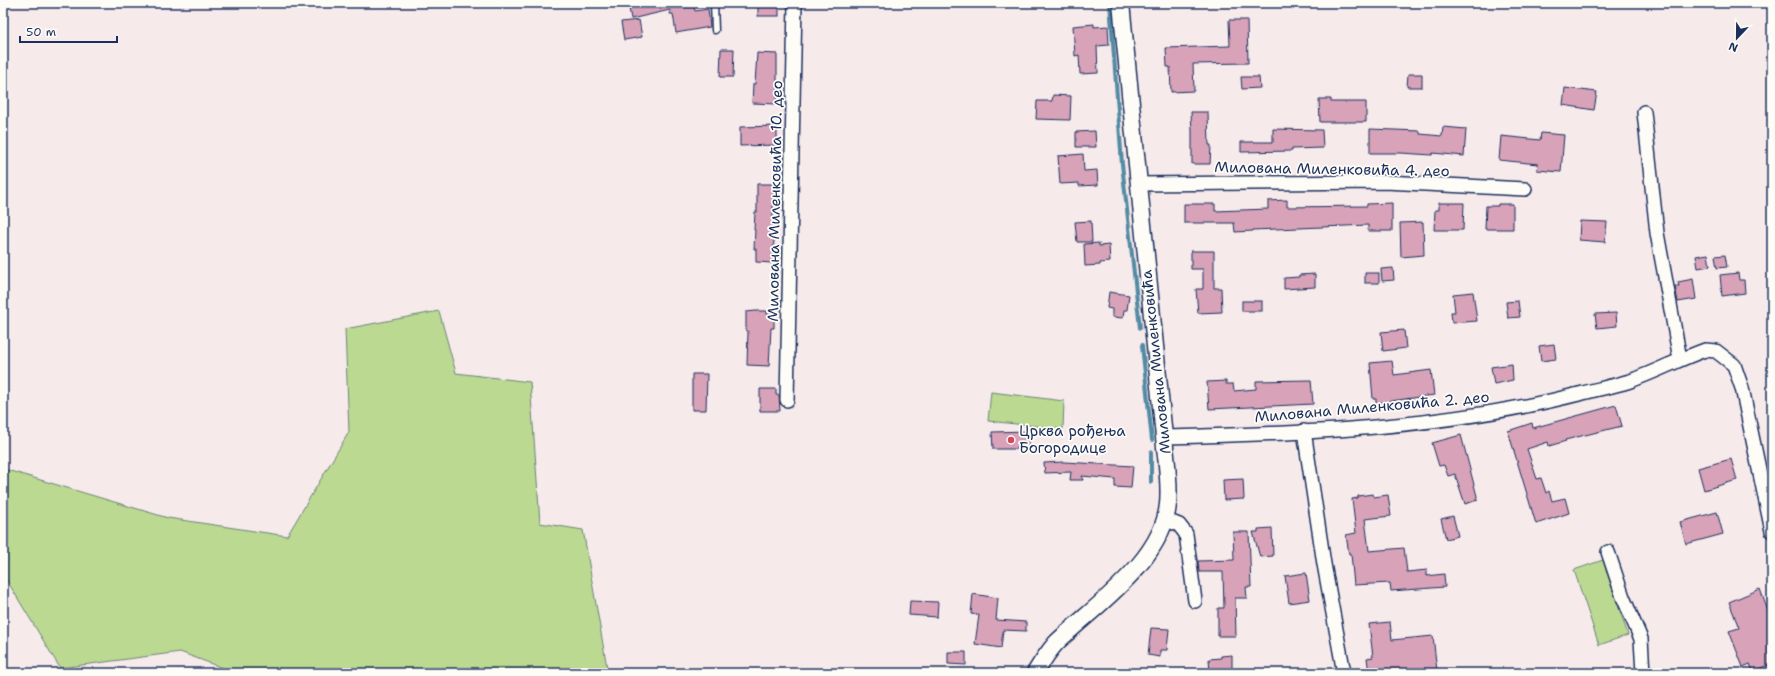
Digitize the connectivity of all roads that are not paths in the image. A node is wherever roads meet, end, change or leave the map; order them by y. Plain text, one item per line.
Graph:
1 (714, 3) edge
2 (795, 3) edge
3 (1121, 3) edge
4 (716, 30) dead end
5 (1644, 112) dead end
6 (1138, 184) junction
7 (1525, 189) dead end
8 (1680, 359) junction
9 (787, 400) dead end
10 (1304, 431) junction
11 (1164, 437) junction
12 (1164, 520) junction
13 (1772, 531) edge
14 (1608, 552) dead end
15 (1195, 601) dead end
16 (1035, 673) edge
17 (1344, 673) edge
18 (1643, 673) edge

1 - 4 lane
2 - 9 street, Милована Миленковића 10. део
3 - 6 street, Милована Миленковића
5 - 8 street
6 - 7 street, Милована Миленковића 4. део
6 - 11 street, Милована Миленковића
8 - 10 street, Милована Миленковића 2. део
8 - 13 street, Милована Миленковића 2. део
10 - 11 street, Милована Миленковића 2. део
10 - 17 street
11 - 12 street, Милована Миленковића
12 - 15 street
12 - 16 street, Милована Миленковића
14 - 18 street

